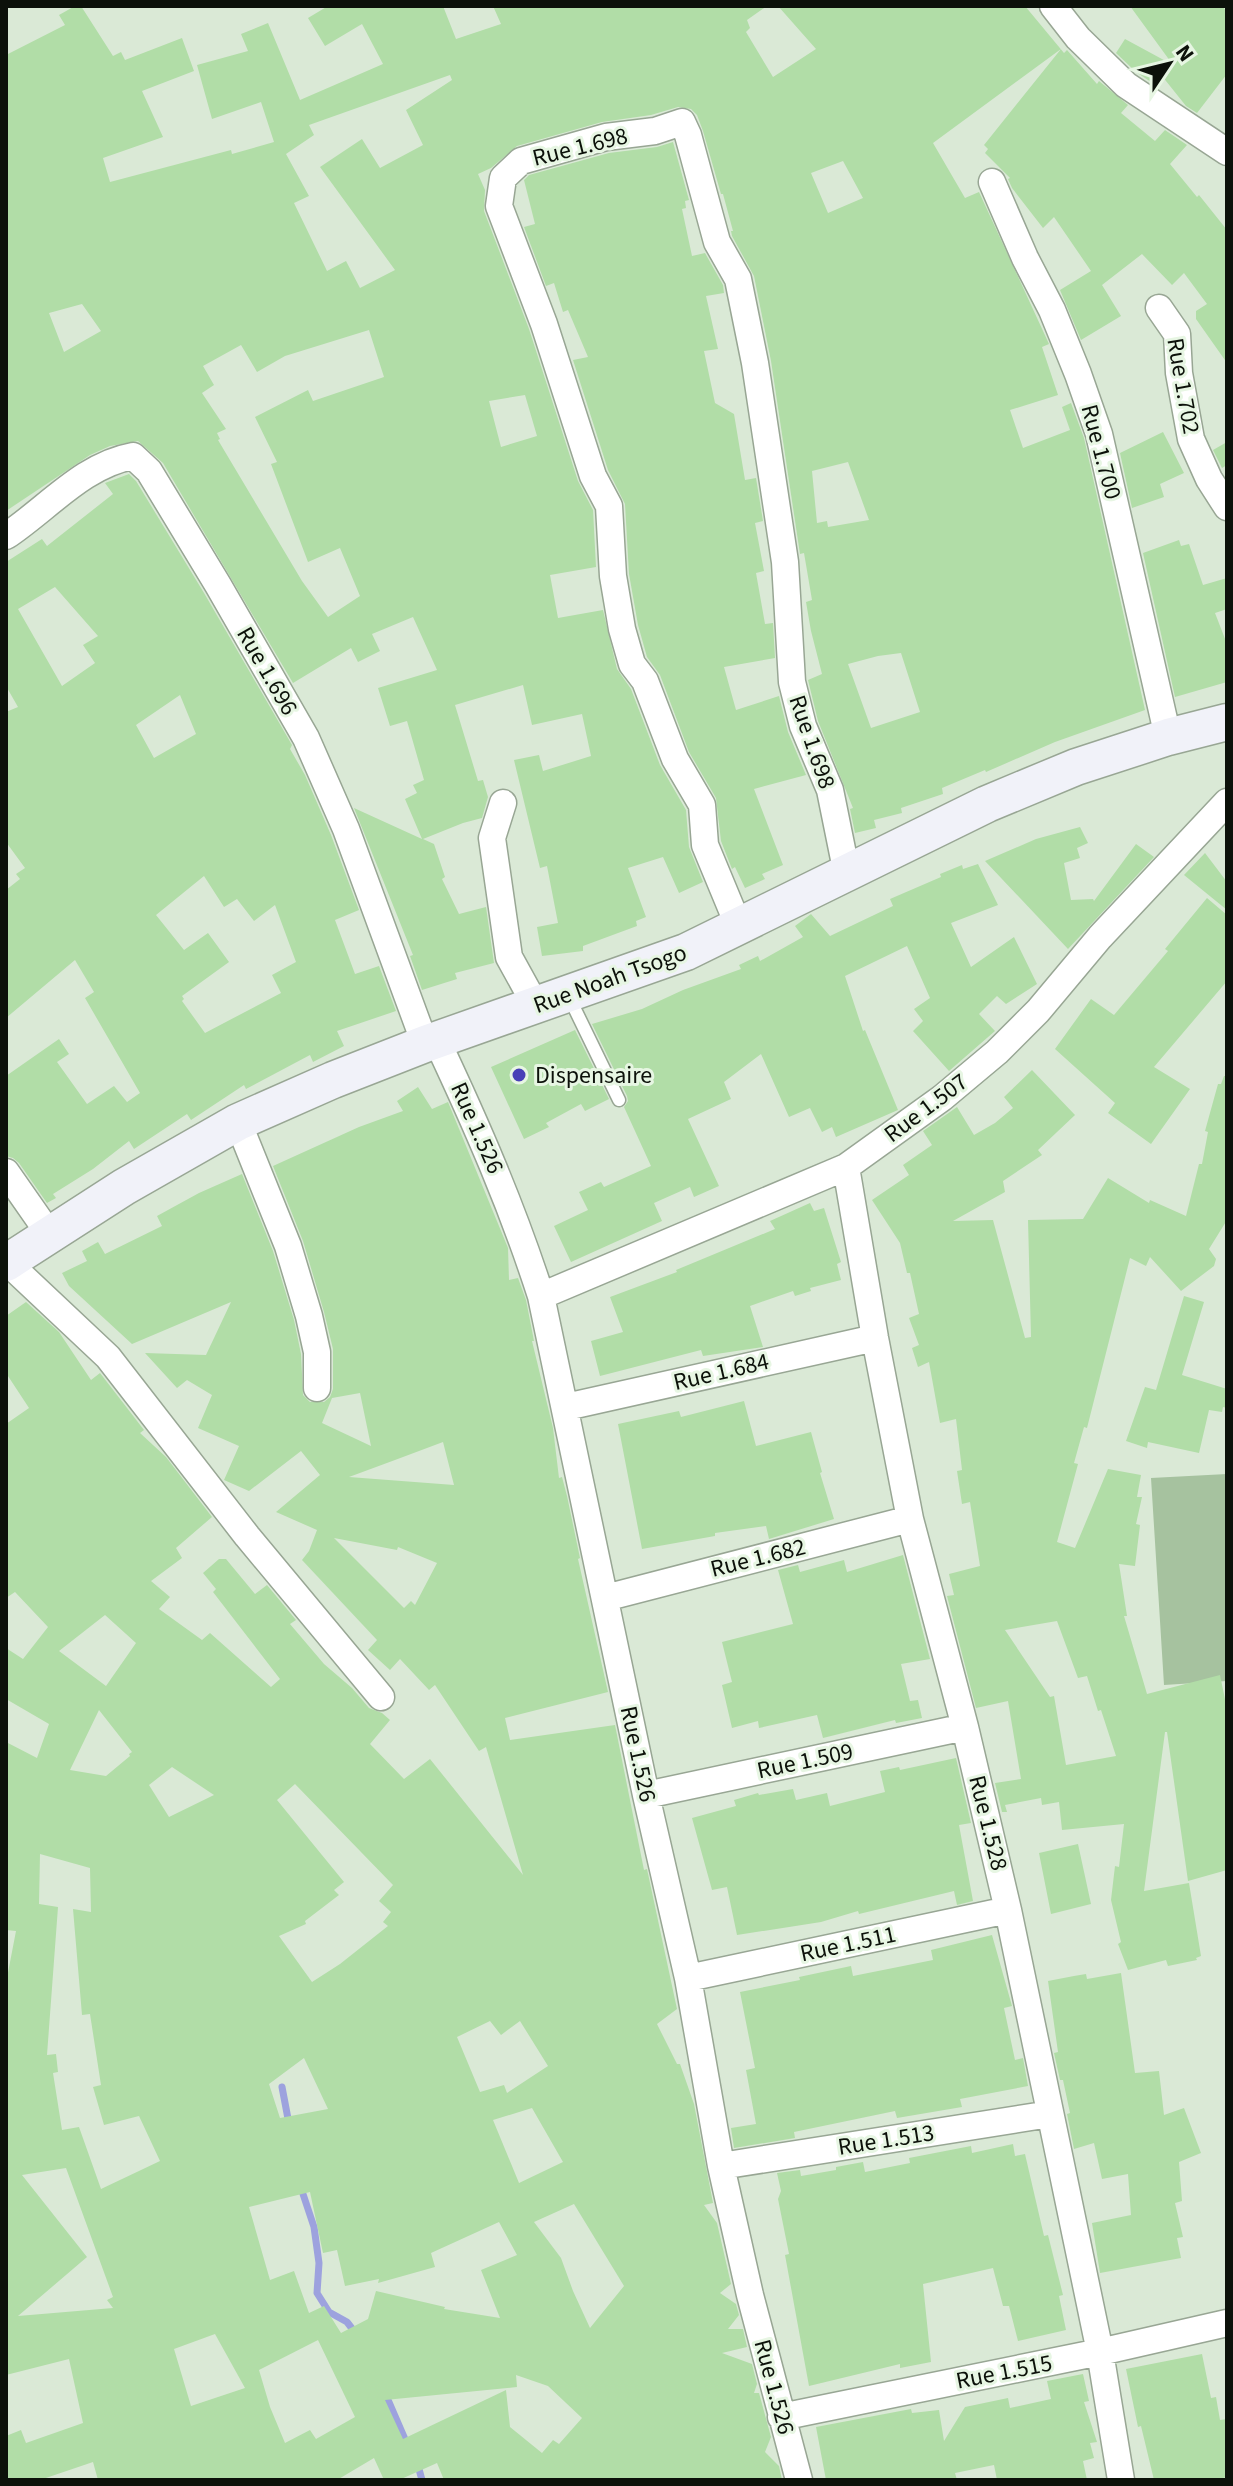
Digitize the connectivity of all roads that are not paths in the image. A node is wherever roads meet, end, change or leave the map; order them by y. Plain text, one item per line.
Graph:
1 (1053, 6) edge
2 (1227, 152) edge
3 (992, 182) dead end
4 (1159, 308) dead end
5 (1227, 507) edge
6 (6, 536) edge
7 (1227, 722) edge
8 (1168, 737) junction
9 (1227, 802) edge
10 (503, 803) dead end
11 (847, 874) junction
12 (739, 927) junction
13 (552, 1000) junction
14 (431, 1042) junction
15 (619, 1100) dead end
16 (238, 1122) junction
17 (846, 1167) junction
18 (6, 1172) edge
19 (50, 1235) junction
20 (6, 1263) edge
21 (541, 1296) junction
22 (875, 1338) junction
23 (317, 1388) dead end
24 (566, 1407) junction
25 (910, 1519) junction
26 (605, 1598) junction
27 (381, 1697) dead end
28 (965, 1727) junction
29 (646, 1795) junction
30 (1008, 1910) junction
31 (688, 1978) junction
32 (1050, 2114) junction
33 (721, 2166) junction
34 (1227, 2323) edge
35 (1100, 2352) junction
36 (781, 2417) junction
37 (799, 2480) edge
38 (1121, 2480) edge

1 - 2 street
3 - 8 street, Rue 1.700
4 - 5 street, Rue 1.702
6 - 14 street, Rue 1.696
7 - 8 main road, Rue Noah Tsogo
8 - 11 main road, Rue Noah Tsogo
9 - 17 street, Rue 1.507
10 - 13 street
11 - 12 main road, Rue Noah Tsogo
11 - 12 street, Rue 1.698
12 - 13 main road, Rue Noah Tsogo
13 - 14 main road, Rue Noah Tsogo
13 - 15 lane
14 - 16 main road, Rue Noah Tsogo
14 - 21 street, Rue 1.526
16 - 19 main road, Rue Noah Tsogo
16 - 23 street
17 - 21 street, Rue 1.507
17 - 22 street, Rue 1.528
18 - 19 street
19 - 20 main road, Rue Noah Tsogo
20 - 27 street
21 - 24 street, Rue 1.526
22 - 24 street, Rue 1.684
22 - 25 street, Rue 1.528
24 - 26 street, Rue 1.526
25 - 26 street, Rue 1.682
25 - 28 street, Rue 1.528
26 - 29 street, Rue 1.526
28 - 29 street, Rue 1.509
28 - 30 street, Rue 1.528
29 - 31 street, Rue 1.526
30 - 31 street, Rue 1.511
30 - 32 street, Rue 1.528
31 - 33 street, Rue 1.526
32 - 33 street, Rue 1.513
32 - 35 street, Rue 1.528
33 - 36 street, Rue 1.526
34 - 35 street, Rue 1.515
35 - 36 street, Rue 1.515
35 - 38 street, Rue 1.528
36 - 37 street, Rue 1.526

